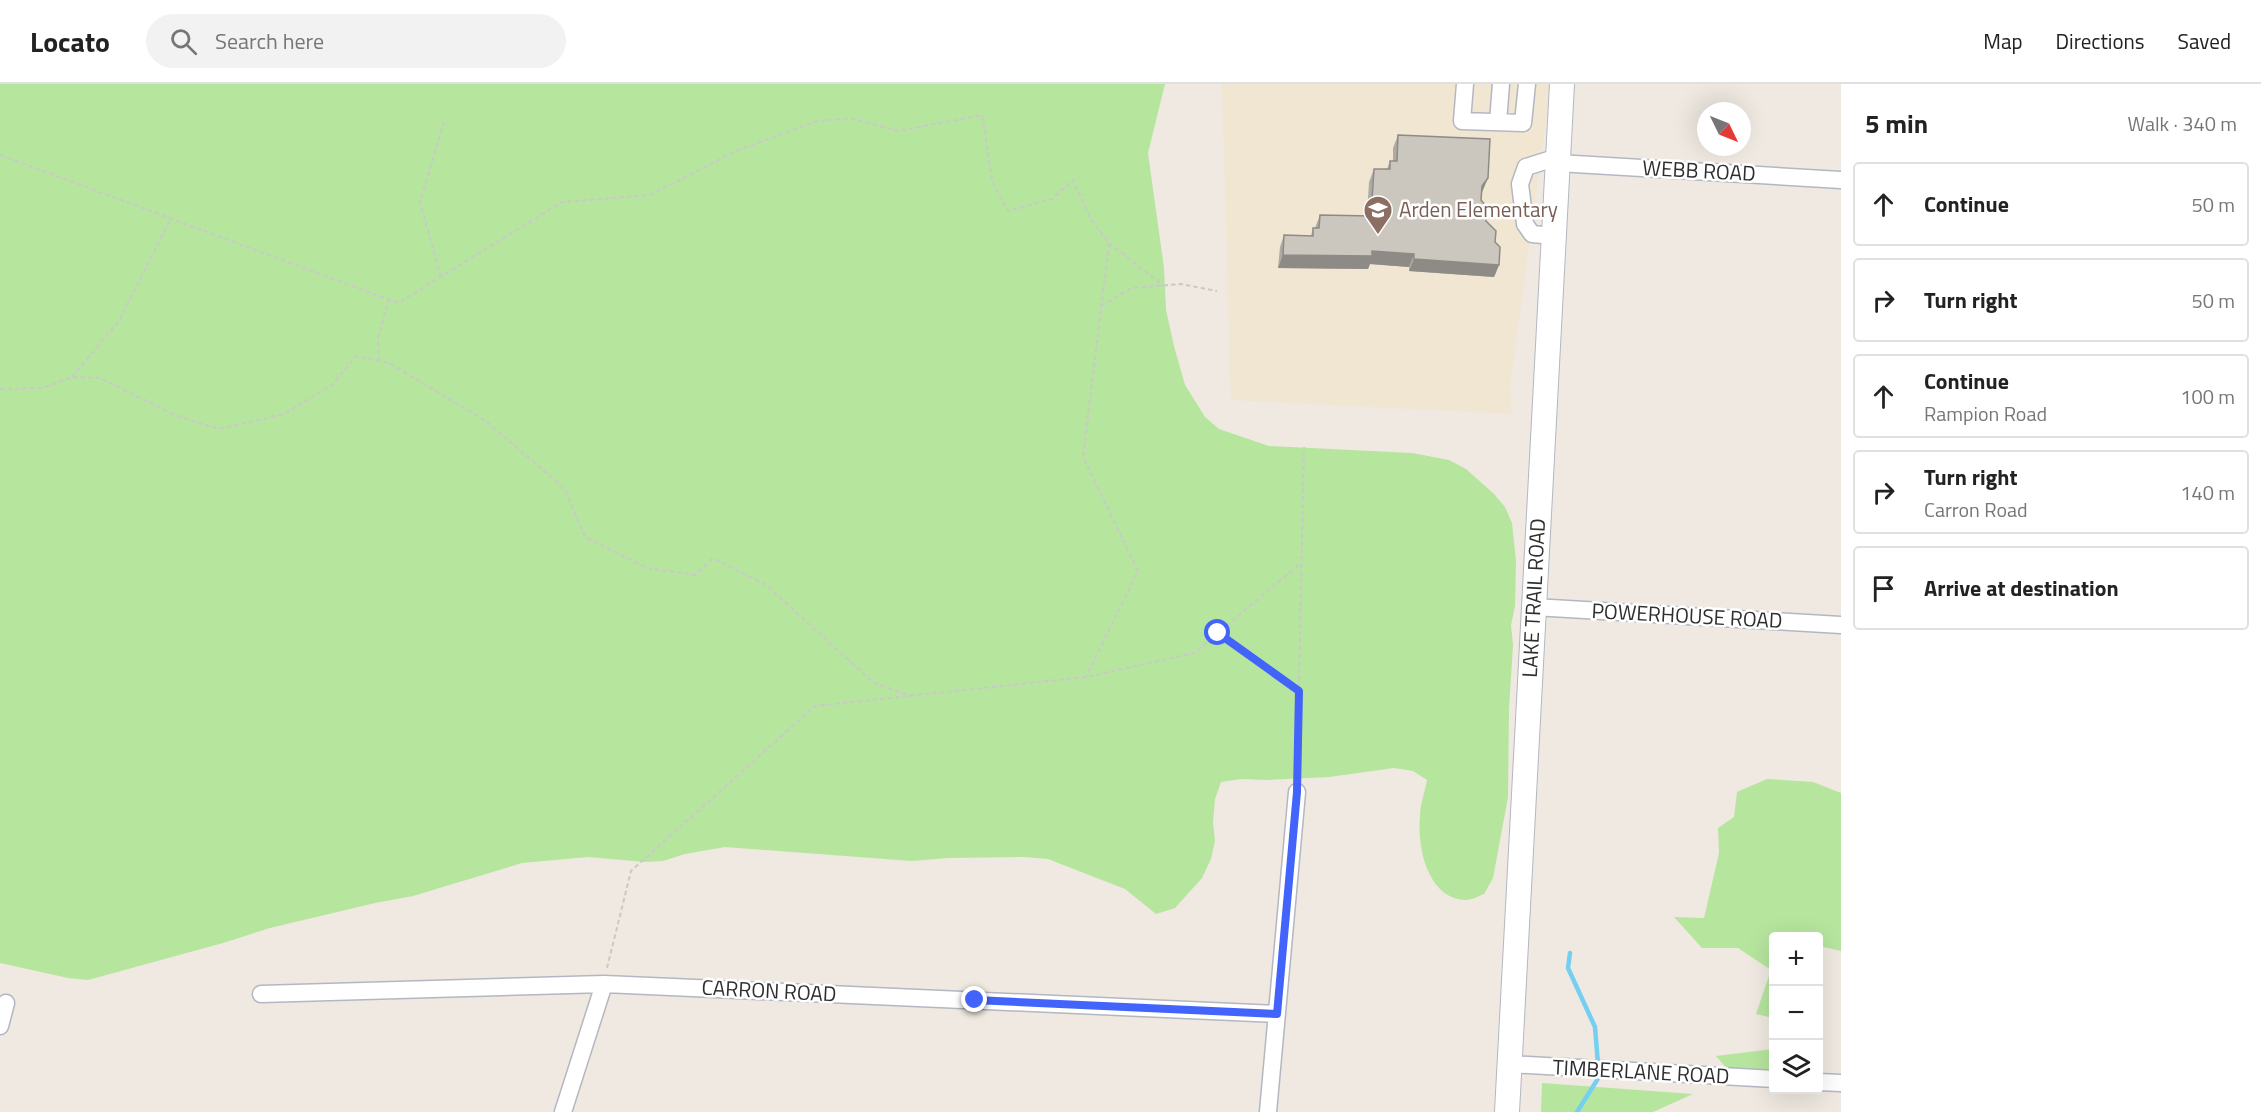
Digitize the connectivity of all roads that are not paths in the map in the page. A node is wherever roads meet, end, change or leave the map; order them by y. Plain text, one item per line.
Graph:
1 (1464, 84) edge
2 (1501, 84) edge
3 (1527, 84) edge
4 (1562, 84) edge
5 (1498, 122) junction
6 (1558, 160) junction
7 (1841, 180) edge
8 (1554, 236) junction
9 (1534, 607) junction
10 (1841, 625) edge
11 (1297, 792) road end
12 (604, 984) junction
13 (261, 994) dead end
14 (6, 1003) dead end
15 (1277, 1014) junction
16 (0, 1026) edge
17 (1509, 1064) junction
18 (1769, 1079) edge
19 (1823, 1082) edge
20 (1841, 1083) edge
21 (563, 1112) edge
22 (1268, 1112) edge
23 (1507, 1112) edge

1 - 5 street
2 - 5 street
3 - 5 street
4 - 6 street, LAKE TRAIL ROAD
6 - 7 street, WEBB ROAD
6 - 8 street, LAKE TRAIL ROAD
6 - 8 street
8 - 9 street, LAKE TRAIL ROAD
9 - 10 street, POWERHOUSE ROAD
9 - 17 street, LAKE TRAIL ROAD
11 - 15 street
12 - 13 street, CARRON ROAD
12 - 15 street, CARRON ROAD
12 - 21 street
14 - 16 street
15 - 22 street
17 - 18 street, TIMBERLANE ROAD
17 - 23 street, LAKE TRAIL ROAD
19 - 20 street

